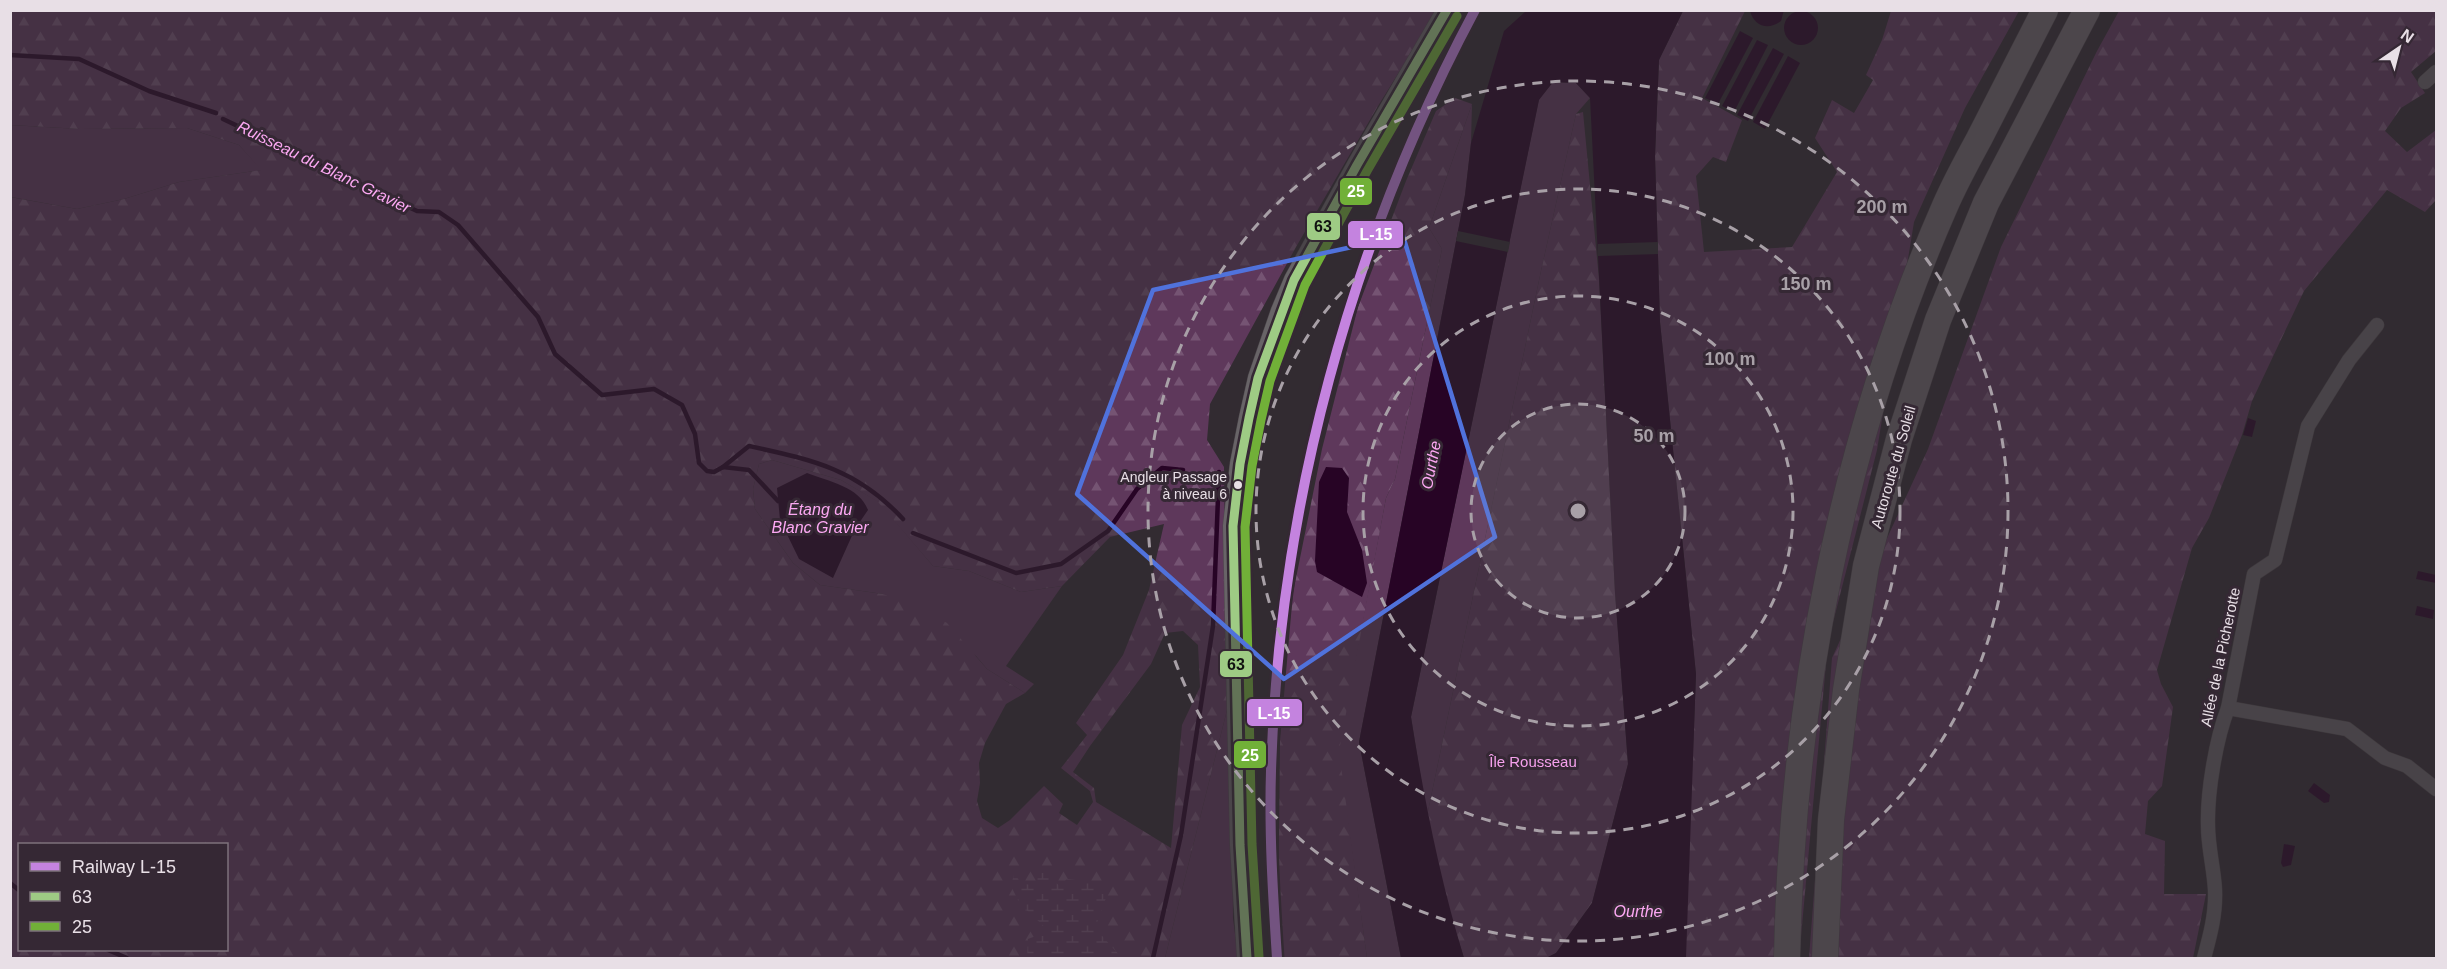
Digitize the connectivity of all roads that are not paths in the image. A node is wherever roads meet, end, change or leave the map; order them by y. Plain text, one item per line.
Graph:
1 (1447, 10) edge
2 (2045, 10) edge
3 (2087, 10) edge
4 (2436, 72) edge
5 (2424, 82) dead end
6 (2378, 325) dead end
7 (2229, 708) junction
8 (2436, 789) edge
9 (1247, 958) edge
10 (1787, 958) edge
11 (1824, 958) edge
12 (2204, 958) edge

1 - 9 main road
2 - 10 highway
3 - 11 highway, Autoroute du Soleil
4 - 5 street
6 - 7 street, Allée de la Picherotte
7 - 8 street
7 - 12 street, Allée de la Picherotte

